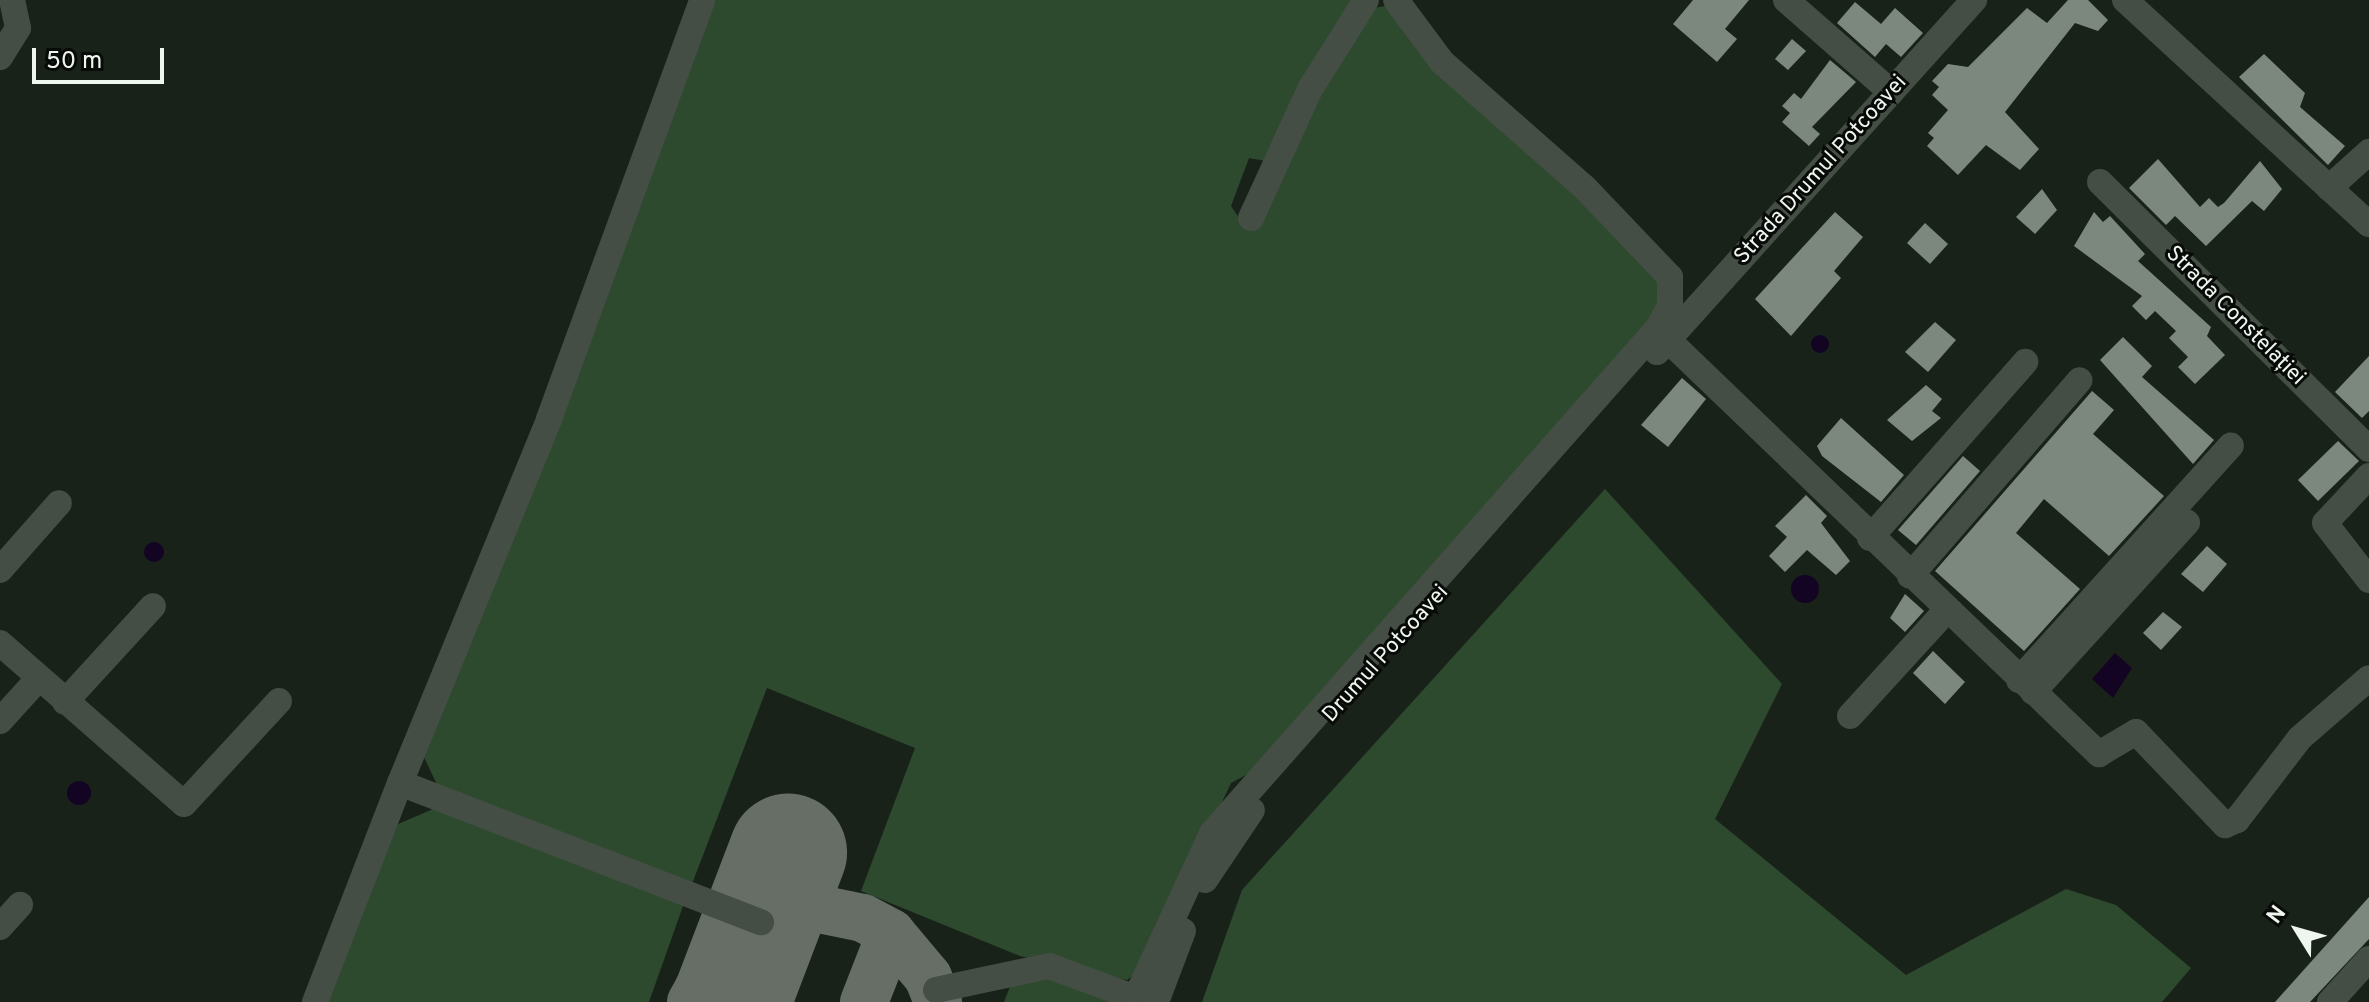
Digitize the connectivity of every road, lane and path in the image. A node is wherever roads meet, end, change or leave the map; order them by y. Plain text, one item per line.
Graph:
1 (12, 0) edge
2 (702, 0) edge
3 (1366, 0) edge
4 (1396, 0) edge
5 (1786, 0) edge
6 (1974, 0) edge
7 (2125, 0) edge
8 (0, 57) edge
9 (1891, 92) junction
10 (2369, 152) edge
11 (2100, 182) dead end
12 (2329, 188) junction
13 (1251, 218) dead end
14 (2369, 224) edge
15 (1670, 277) junction
16 (1699, 306) junction
17 (1668, 340) junction
18 (2025, 362) dead end
19 (2080, 380) dead end
20 (2231, 445) dead end
21 (2369, 449) edge
22 (2369, 476) edge
23 (59, 503) dead end
24 (2187, 523) dead end
25 (1870, 538) junction
26 (0, 570) edge
27 (1910, 576) junction
28 (2369, 580) edge
29 (153, 606) dead end
30 (1946, 611) junction
31 (0, 643) edge
32 (39, 678) junction
33 (2369, 678) edge
34 (2026, 686) junction
35 (279, 701) dead end
36 (65, 702) junction
37 (1850, 716) dead end
38 (0, 721) edge
39 (400, 783) junction
40 (20, 905) dead end
41 (761, 922) dead end
42 (0, 927) edge
43 (2369, 959) edge
44 (936, 990) dead end
45 (1142, 1001) edge
46 (315, 1002) edge
47 (2330, 1002) edge

1 - 8 street
2 - 39 street
3 - 13 street
4 - 15 street
5 - 9 street
6 - 9 street, Strada Drumul Potcoavei
7 - 12 street
9 - 16 street, Strada Drumul Potcoavei
10 - 12 street
11 - 21 street, Strada Constelației
12 - 14 street
15 - 16 street
15 - 45 street
16 - 17 street, Strada Drumul Potcoavei
17 - 25 street
17 - 45 street, Drumul Potcoavei
18 - 25 street
19 - 27 street
20 - 34 street
22 - 28 street
23 - 26 street
24 - 34 street
25 - 27 street
27 - 30 street
29 - 36 street
30 - 34 street
30 - 37 street
31 - 32 street
32 - 36 street
32 - 38 street
33 - 34 street
35 - 36 street
39 - 41 street
39 - 46 street
40 - 42 street
43 - 47 street
44 - 45 street

